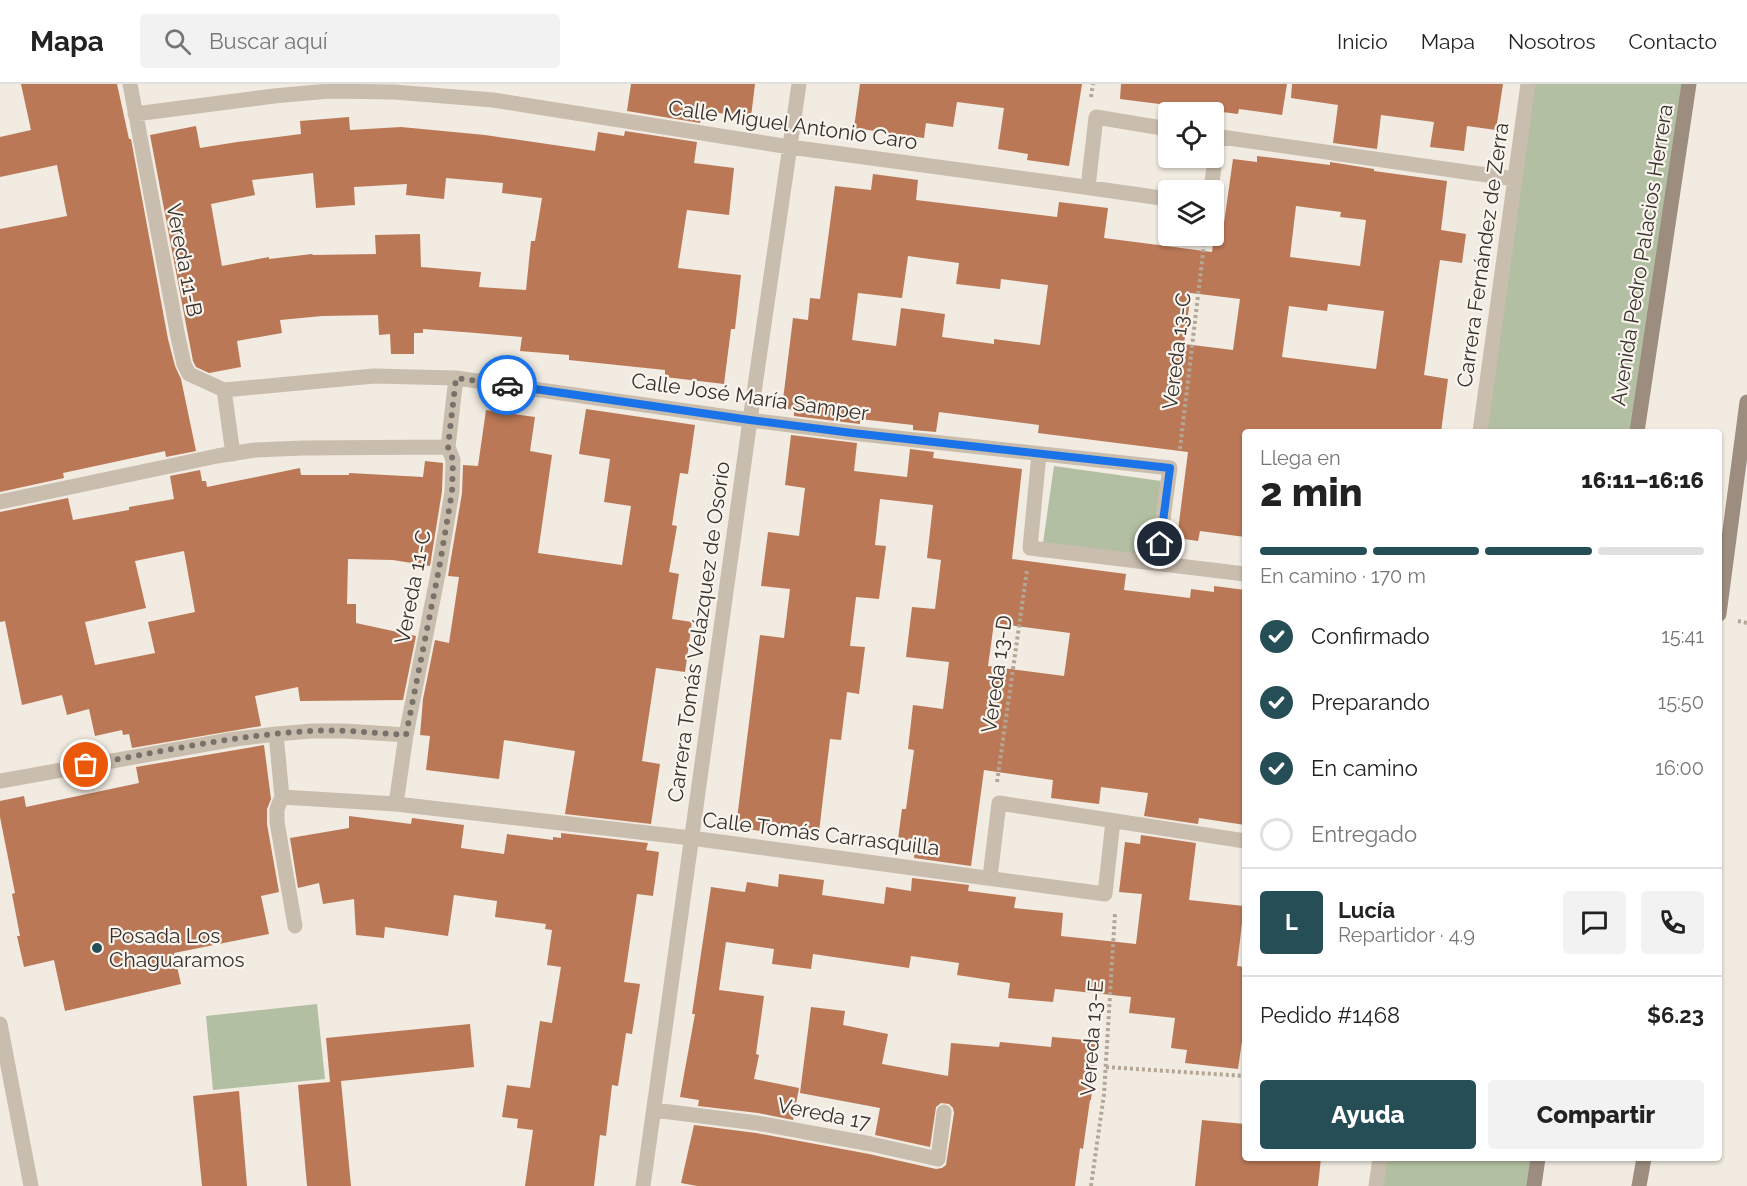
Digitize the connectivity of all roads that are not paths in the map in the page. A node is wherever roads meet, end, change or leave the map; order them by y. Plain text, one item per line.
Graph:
1 (130, 84) edge
2 (495, 84) edge
3 (799, 84) edge
4 (1528, 84) edge
5 (1689, 84) edge
6 (493, 100) junction
7 (135, 114) junction
8 (1158, 127) edge
9 (1224, 138) edge
10 (790, 147) junction
11 (1515, 179) junction
12 (1088, 187) junction
13 (1158, 198) edge
14 (456, 378) junction
15 (224, 390) junction
16 (1747, 402) edge
17 (750, 420) junction
18 (1480, 429) edge
19 (1637, 429) edge
20 (448, 447) junction
21 (233, 454) junction
22 (1039, 454) junction
23 (0, 502) edge
24 (1157, 564) junction
25 (1242, 574) edge
26 (1722, 591) edge
27 (276, 734) junction
28 (406, 735) junction
29 (0, 781) edge
30 (282, 797) junction
31 (396, 804) junction
32 (1113, 821) junction
33 (691, 838) junction
34 (1242, 841) edge
35 (990, 878) junction
36 (295, 926) dead end
37 (0, 1024) edge
38 (654, 1110) junction
39 (944, 1112) dead end
40 (1380, 1161) edge
41 (1538, 1161) edge
42 (1643, 1161) edge
43 (31, 1186) edge
44 (643, 1186) edge
45 (1376, 1186) edge
46 (1534, 1186) edge
47 (1639, 1186) edge

1 - 7 street
2 - 6 street
3 - 10 street, Carrera Tomás Velázquez de Osorio
4 - 11 street, Carrera Fernández de Zerra
5 - 19 main road, Avenida Pedro Palacios Herrera
6 - 7 street, Calle Miguel Antonio Caro
6 - 10 street, Calle Miguel Antonio Caro
7 - 15 street, Vereda 11-B
8 - 12 street
9 - 11 street
10 - 12 street, Calle Miguel Antonio Caro
10 - 17 street, Carrera Tomás Velázquez de Osorio
11 - 18 street, Carrera Fernández de Zerra
12 - 13 street, Calle Miguel Antonio Caro
14 - 15 street, Calle José María Samper
14 - 17 street, Calle José María Samper
14 - 20 street
15 - 21 street
16 - 26 main road
17 - 22 street, Calle José María Samper
17 - 33 street, Carrera Tomás Velázquez de Osorio
20 - 21 street
20 - 28 street, Vereda 11-C
21 - 23 street
22 - 24 street
22 - 24 street, Calle José María Samper
24 - 25 street
27 - 28 street
27 - 29 street
27 - 30 street
28 - 31 street
30 - 31 street, Calle Tomás Carrasquilla
30 - 36 street
31 - 33 street, Calle Tomás Carrasquilla
32 - 34 street
32 - 35 street, Calle Tomás Carrasquilla
32 - 35 street
33 - 35 street, Calle Tomás Carrasquilla
33 - 38 street, Carrera Tomás Velázquez de Osorio
37 - 43 street
38 - 39 street, Vereda 17
38 - 44 street, Carrera Tomás Velázquez de Osorio
40 - 45 street
41 - 46 main road
42 - 47 main road

